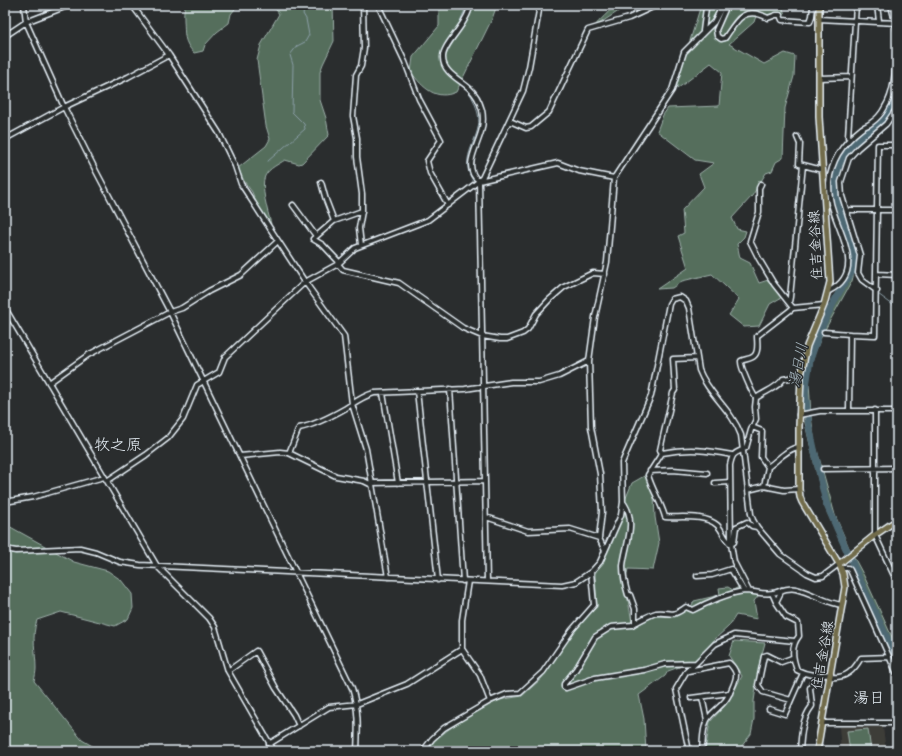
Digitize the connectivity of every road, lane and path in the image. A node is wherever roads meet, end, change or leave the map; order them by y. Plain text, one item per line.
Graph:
1 (24, 5) edge
2 (70, 5) edge
3 (132, 5) edge
4 (363, 5) edge
5 (378, 5) edge
6 (471, 5) edge
7 (540, 5) edge
8 (657, 5) edge
9 (704, 5) edge
10 (723, 5) edge
11 (727, 5) edge
12 (856, 5) edge
13 (877, 5) edge
14 (891, 5) edge
15 (819, 6) edge
16 (819, 19) junction
17 (854, 21) junction
18 (879, 21) junction
19 (26, 22) junction
20 (896, 23) edge
21 (897, 30) edge
22 (703, 32) junction
23 (5, 36) edge
24 (897, 44) edge
25 (169, 55) junction
26 (852, 77) junction
27 (819, 78) junction
28 (64, 107) junction
29 (897, 108) edge
30 (510, 121) junction
31 (797, 137) dead end
32 (848, 137) dead end
33 (5, 139) edge
34 (897, 145) edge
35 (803, 165) junction
36 (822, 170) junction
37 (614, 178) junction
38 (321, 182) dead end
39 (479, 182) junction
40 (761, 184) dead end
41 (293, 205) dead end
42 (448, 205) junction
43 (850, 210) dead end
44 (878, 210) junction
45 (897, 210) edge
46 (362, 211) junction
47 (334, 221) junction
48 (316, 236) junction
49 (278, 241) junction
50 (361, 245) junction
51 (338, 263) junction
52 (605, 274) junction
53 (877, 274) junction
54 (897, 275) edge
55 (305, 282) junction
56 (829, 291) junction
57 (877, 293) junction
58 (789, 302) junction
59 (824, 305) junction
60 (5, 308) edge
61 (793, 308) junction
62 (170, 312) junction
63 (824, 332) dead end
64 (850, 334) junction
65 (482, 336) junction
66 (697, 358) junction
67 (588, 361) junction
68 (800, 376) junction
69 (204, 382) junction
70 (49, 383) junction
71 (483, 386) junction
72 (450, 389) junction
73 (417, 391) junction
74 (383, 393) junction
75 (756, 398) junction
76 (352, 404) junction
77 (849, 410) junction
78 (875, 410) junction
79 (897, 411) edge
80 (801, 415) junction
81 (752, 427) junction
82 (799, 448) junction
83 (743, 450) junction
84 (289, 453) junction
85 (662, 453) junction
86 (732, 455) junction
87 (240, 456) junction
88 (768, 467) junction
89 (823, 468) dead end
90 (875, 468) junction
91 (897, 468) edge
92 (650, 471) junction
93 (707, 473) dead end
94 (106, 479) junction
95 (456, 481) junction
96 (485, 481) junction
97 (427, 482) junction
98 (730, 482) junction
99 (398, 483) junction
100 (715, 483) dead end
101 (372, 484) junction
102 (764, 486) junction
103 (799, 489) junction
104 (748, 490) junction
105 (5, 502) edge
106 (624, 502) junction
107 (486, 517) junction
108 (897, 520) edge
109 (757, 527) junction
110 (875, 535) junction
111 (599, 538) junction
112 (731, 544) junction
113 (5, 549) edge
114 (605, 551) junction
115 (158, 566) junction
116 (840, 566) junction
117 (591, 572) junction
118 (297, 573) junction
119 (697, 576) dead end
120 (388, 577) junction
121 (438, 580) junction
122 (466, 581) junction
123 (488, 581) junction
124 (897, 582) edge
125 (782, 590) junction
126 (746, 591) junction
127 (772, 593) junction
128 (776, 602) junction
129 (842, 605) junction
130 (635, 623) junction
131 (795, 641) junction
132 (462, 649) junction
133 (889, 657) junction
134 (792, 658) junction
135 (696, 663) junction
136 (228, 671) junction
137 (686, 672) junction
138 (803, 673) junction
139 (897, 674) edge
140 (830, 675) junction
141 (816, 676) junction
142 (730, 693) junction
143 (702, 697) junction
144 (691, 698) dead end
145 (791, 700) junction
146 (490, 701) junction
147 (357, 704) junction
148 (769, 709) dead end
149 (707, 720) junction
150 (822, 723) junction
151 (897, 723) edge
152 (299, 726) junction
153 (270, 744) junction
154 (274, 751) edge
155 (357, 751) edge
156 (423, 751) edge
157 (689, 751) edge
158 (702, 751) edge
159 (800, 751) edge
160 (818, 751) edge

1 - 19 street
2 - 19 street
3 - 25 street
4 - 46 street
5 - 42 street
6 - 39 street
7 - 30 street
8 - 30 street
9 - 22 street
10 - 22 street
11 - 15 street
12 - 17 street
13 - 18 street
14 - 20 street
15 - 16 main road, 住吉金谷線
16 - 17 street
16 - 27 main road, 住吉金谷線
17 - 18 street
17 - 26 street
18 - 20 street
19 - 23 street
19 - 28 street
20 - 21 street
22 - 37 street
24 - 56 street
25 - 28 street
25 - 49 street
26 - 27 street
26 - 32 street
27 - 36 main road, 住吉金谷線
28 - 33 street
28 - 62 street
29 - 57 street
30 - 39 street
31 - 35 street
34 - 44 street
35 - 36 street
35 - 58 street
36 - 56 main road, 住吉金谷線
37 - 39 street
37 - 52 street
38 - 47 street
39 - 42 street
39 - 65 street
40 - 58 street
41 - 48 street
42 - 50 street
43 - 44 street
44 - 45 street
44 - 53 street
46 - 47 street
46 - 50 street
47 - 48 street
48 - 51 street
49 - 55 street
49 - 62 street
50 - 51 street
51 - 55 street
51 - 65 street
52 - 65 street
52 - 67 street
53 - 54 street
53 - 57 street
55 - 69 street
55 - 76 street
56 - 59 main road, 住吉金谷線
57 - 64 street
58 - 61 street
59 - 61 street
59 - 68 main road, 住吉金谷線
60 - 70 street
61 - 75 street
62 - 69 street
62 - 70 street
63 - 64 street
64 - 77 street
65 - 71 street
66 - 83 street
66 - 85 street
66 - 106 street
67 - 71 street
67 - 111 street
68 - 75 street
68 - 80 main road, 住吉金谷線
69 - 87 street
69 - 94 street
70 - 94 street
71 - 72 street
71 - 96 street
72 - 73 street
72 - 95 street
73 - 74 street
73 - 97 street
74 - 76 street
74 - 99 street
75 - 81 street
76 - 84 street
76 - 101 street
77 - 78 street
77 - 80 street
78 - 79 street
78 - 90 street
80 - 82 main road, 住吉金谷線
81 - 83 street
81 - 88 street
82 - 88 street
82 - 103 main road, 住吉金谷線
83 - 86 street
83 - 104 street
84 - 87 street
84 - 101 street
85 - 86 street
85 - 92 street
86 - 98 street
87 - 118 street
88 - 102 street
89 - 90 street
90 - 91 street
90 - 110 street
92 - 93 street
92 - 112 street
94 - 105 street
94 - 115 street
95 - 96 street
95 - 97 street
95 - 122 street
96 - 107 street
97 - 99 street
97 - 121 street
98 - 100 street
98 - 112 street
99 - 101 street
101 - 120 street
102 - 103 street
102 - 104 street
103 - 116 main road, 住吉金谷線
104 - 109 street
106 - 114 street
106 - 130 street
107 - 111 street
107 - 123 street
108 - 110 main road
109 - 112 street
109 - 116 street
110 - 116 main road
110 - 124 street
111 - 114 street
112 - 126 street
113 - 115 street
114 - 117 street
115 - 118 street
115 - 136 street
116 - 129 main road, 住吉金谷線
116 - 133 street
117 - 123 street
117 - 146 street
118 - 120 street
118 - 147 street
119 - 126 street
120 - 121 street
121 - 122 street
122 - 123 street
122 - 132 street
125 - 127 street
125 - 128 street
125 - 129 street
126 - 127 street
126 - 130 street
127 - 128 street
128 - 131 street
129 - 140 main road, 住吉金谷線
130 - 135 street
131 - 134 street
131 - 135 street
132 - 146 street
132 - 147 street
133 - 139 street
133 - 140 street
134 - 138 street
134 - 145 street
135 - 137 street
136 - 152 street
136 - 153 street
137 - 142 street
137 - 157 street
138 - 141 street
138 - 145 street
140 - 141 street
140 - 150 main road, 住吉金谷線
141 - 159 street
142 - 143 street
142 - 149 street
143 - 144 street
143 - 149 street
145 - 148 street
146 - 156 street
147 - 152 street
147 - 155 street
149 - 158 street
150 - 151 street
150 - 160 main road, 住吉金谷線
152 - 153 street
153 - 154 street

